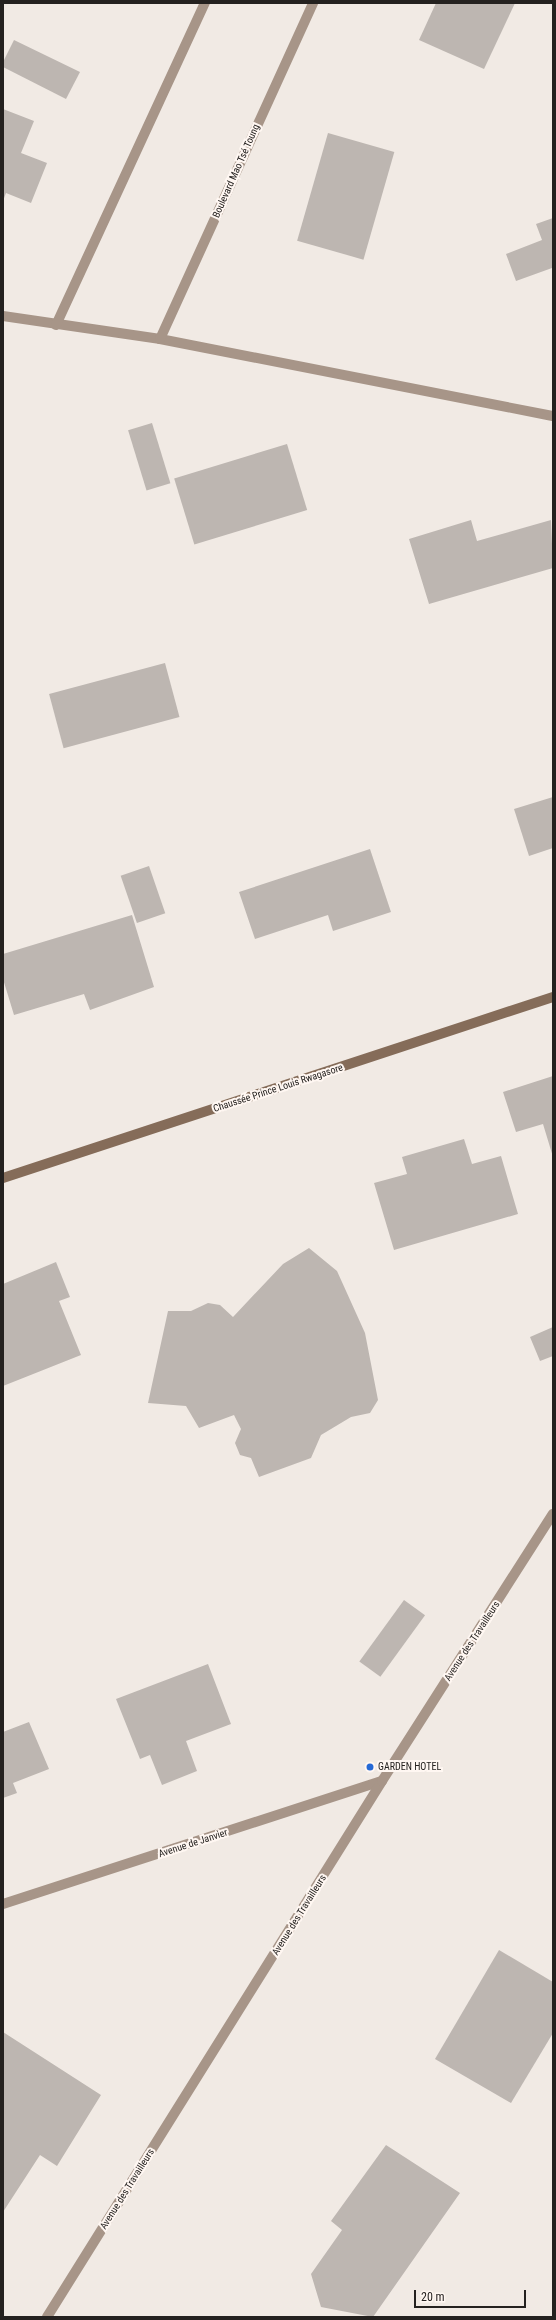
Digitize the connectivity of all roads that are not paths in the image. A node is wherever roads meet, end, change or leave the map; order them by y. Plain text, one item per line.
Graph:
1 (205, 3) edge
2 (313, 3) edge
3 (3, 316) edge
4 (56, 325) junction
5 (160, 340) junction
6 (553, 416) edge
7 (553, 998) edge
8 (3, 1178) edge
9 (553, 1514) edge
10 (382, 1781) junction
11 (3, 1904) edge
12 (47, 2317) edge

1 - 4 street
2 - 5 street, Boulevard Mao Tsé Toung
3 - 4 street
4 - 5 street
5 - 6 street
7 - 8 street, Chaussée Prince Louis Rwagasore
9 - 10 street, Avenue des Travailleurs
10 - 11 street, Avenue de Janvier
10 - 12 street, Avenue des Travailleurs

